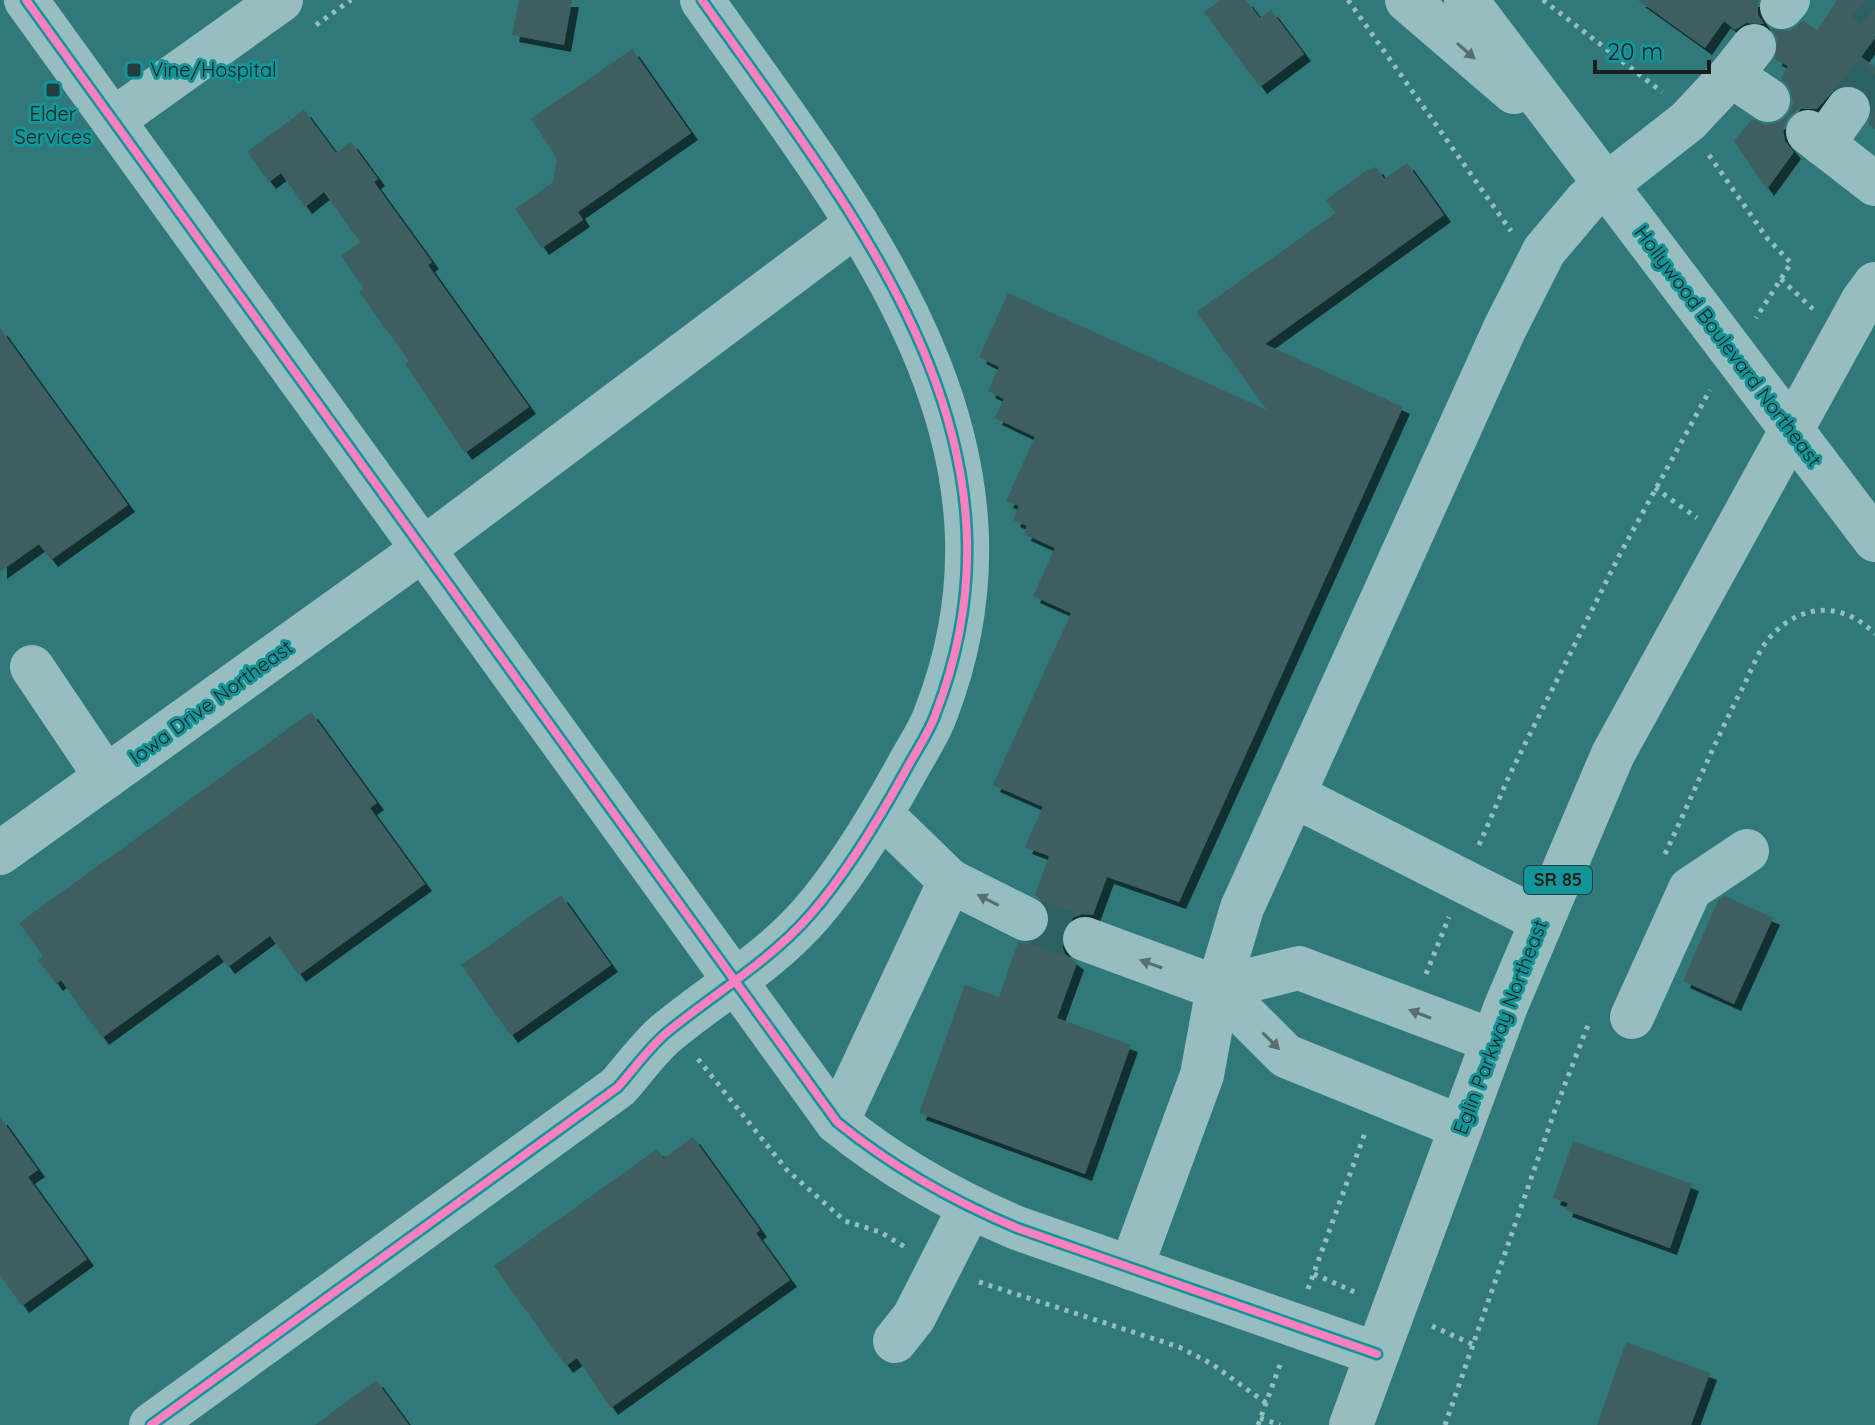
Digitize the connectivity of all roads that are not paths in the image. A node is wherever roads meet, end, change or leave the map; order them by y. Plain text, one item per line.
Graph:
1 (26, 0) edge
2 (281, 0) edge
3 (702, 0) edge
4 (1407, 0) edge
5 (1466, 0) edge
6 (1768, 100) dead end
7 (113, 120) junction
8 (1826, 129) dead end
9 (1595, 168) junction
10 (1875, 184) edge
11 (857, 224) junction
12 (1874, 287) edge
13 (1791, 431) junction
14 (1875, 540) edge
15 (422, 550) junction
16 (32, 667) dead end
17 (106, 777) junction
18 (1293, 795) junction
19 (881, 814) junction
20 (1747, 851) dead end
21 (0, 853) edge
22 (950, 881) junction
23 (1026, 919) tunnel mouth
24 (1540, 920) junction
25 (1085, 939) tunnel mouth
26 (733, 981) junction
27 (1218, 988) junction
28 (1632, 1017) dead end
29 (1493, 1041) junction
30 (837, 1122) junction
31 (1461, 1127) junction
32 (970, 1207) junction
33 (1131, 1268) junction
34 (895, 1341) dead end
35 (1377, 1354) junction
36 (151, 1425) edge
37 (1351, 1425) edge

1 - 7 street
2 - 7 street
3 - 11 street
4 -> 9 street, Hollywood Boulevard Northeast
5 - 9 street, Hollywood Boulevard Northeast
6 - 9 street
7 - 15 street
8 - 10 street
9 - 13 street, Hollywood Boulevard Northeast
9 - 18 street
11 - 15 street, Iowa Drive Northeast
11 - 19 street
12 - 13 highway, SR 85
13 - 14 street, Hollywood Boulevard Northeast
13 - 24 highway, Eglin Parkway Northeast / SR 85
15 - 17 street, Iowa Drive Northeast
15 - 26 street
16 - 17 street
17 - 21 street, Iowa Drive Northeast
18 - 24 street
18 - 27 street
19 - 22 street
19 - 26 street
20 - 28 street
23 -> 22 street
22 - 30 street
24 - 29 highway, Eglin Parkway Northeast / SR 85
27 -> 25 street
26 - 30 street
26 - 36 street
29 -> 27 street
27 -> 31 street
27 - 33 street
29 - 31 highway, Eglin Parkway Northeast / SR 85
30 - 32 street
31 - 35 highway, Eglin Parkway Northeast / SR 85
32 - 33 street
32 - 34 street
33 - 35 street
35 - 37 highway, Eglin Parkway Northeast / SR 85

